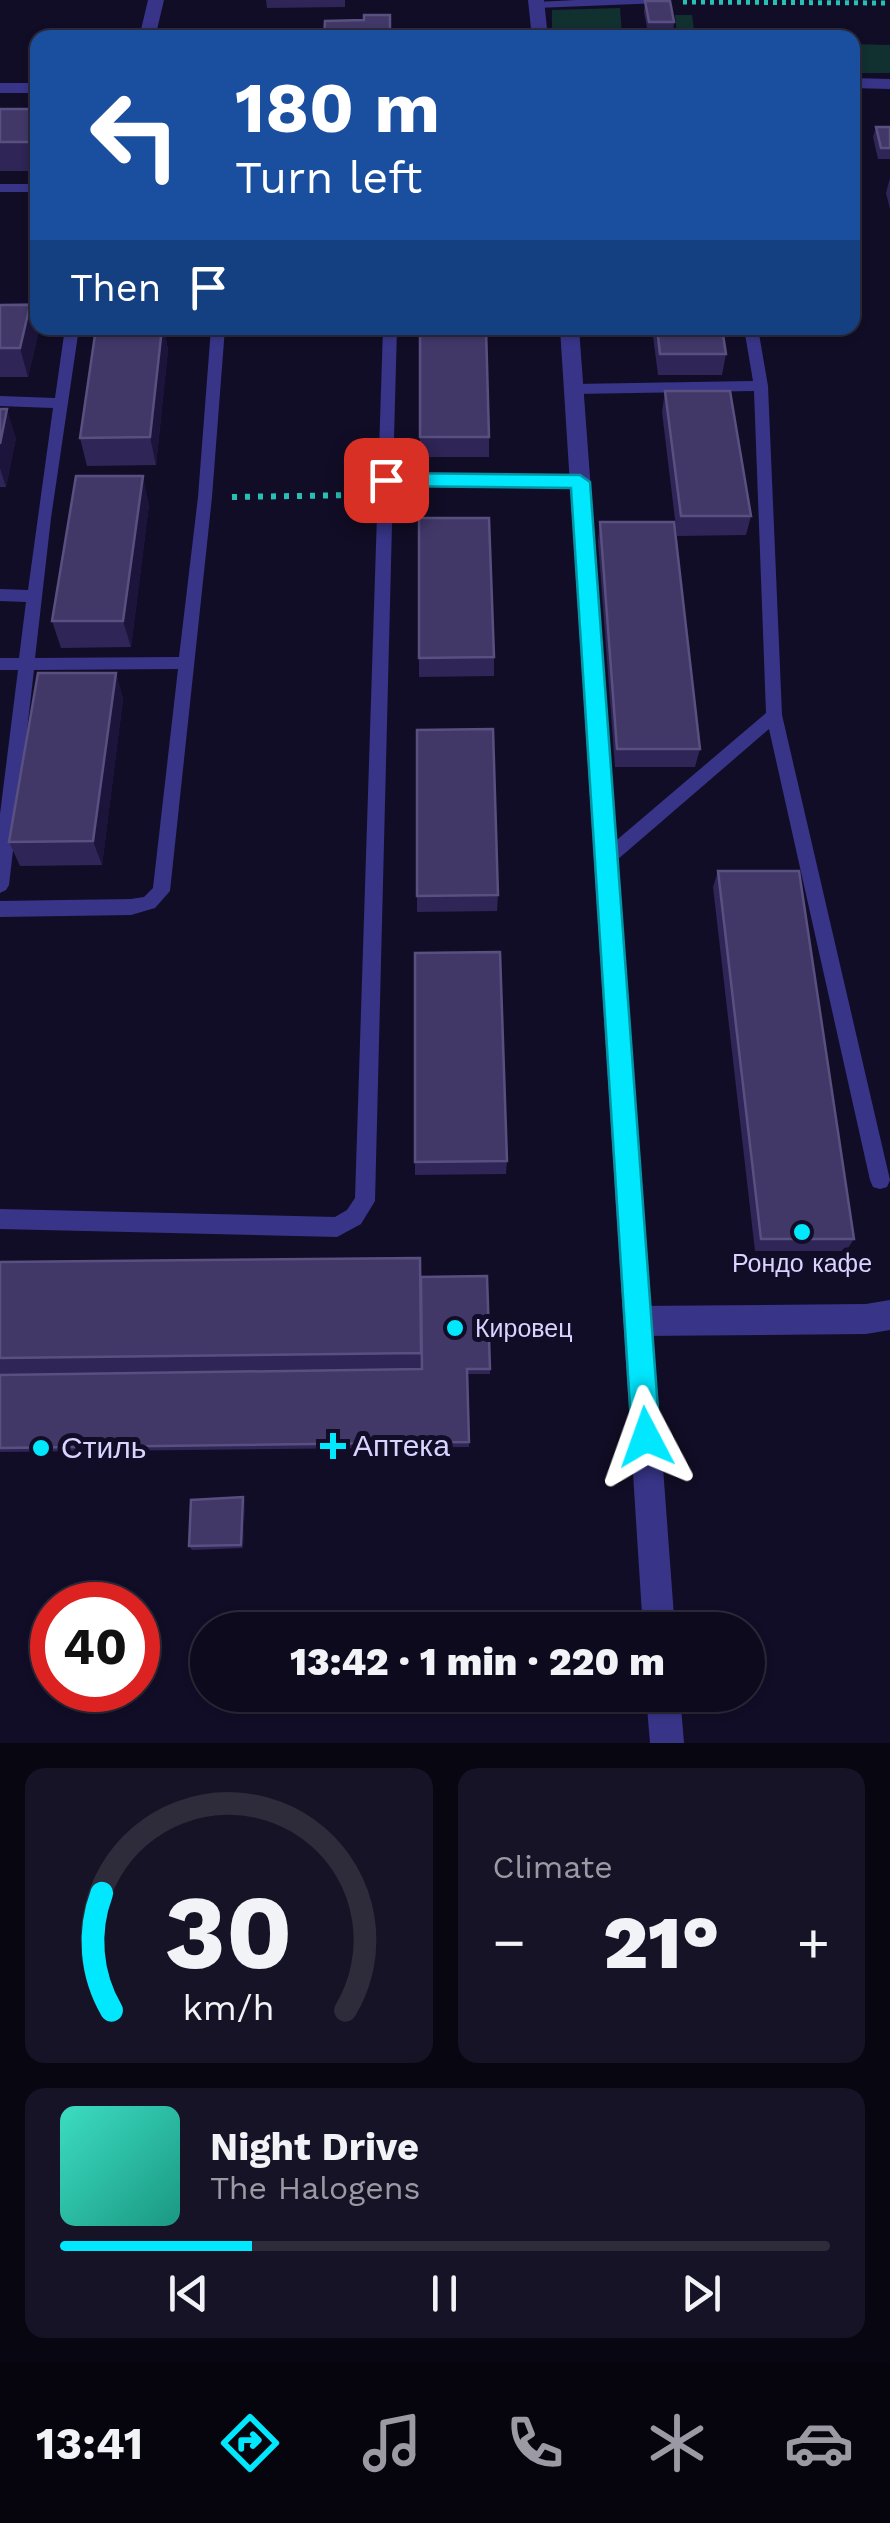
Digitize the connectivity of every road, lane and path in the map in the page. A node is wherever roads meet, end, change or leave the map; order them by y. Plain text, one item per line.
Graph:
1 (156, 0) edge
2 (661, 1) edge
3 (536, 3) edge
4 (890, 3) edge
5 (148, 30) edge
6 (539, 30) edge
7 (860, 83) edge
8 (890, 84) edge
9 (0, 88) edge
10 (30, 88) edge
11 (0, 188) edge
12 (30, 188) edge
13 (30, 307) edge
14 (0, 308) edge
15 (71, 335) edge
16 (218, 335) edge
17 (390, 335) edge
18 (570, 335) edge
19 (752, 335) edge
20 (762, 386) junction
21 (574, 389) junction
22 (0, 401) edge
23 (60, 402) junction
24 (580, 482) junction
25 (386, 487) junction
26 (206, 497) junction
27 (0, 595) edge
28 (34, 596) junction
29 (184, 663) junction
30 (0, 664) edge
31 (24, 665) junction
32 (774, 715) junction
33 (5, 808) edge
34 (604, 861) junction
35 (0, 885) edge
36 (0, 909) edge
37 (880, 1180) dead end
38 (0, 1219) edge
39 (890, 1315) edge
40 (638, 1321) junction
41 (658, 1612) edge
42 (665, 1712) edge
43 (667, 1743) edge

1 - 5 street
2 - 3 lane
2 - 4 path
3 - 6 street
7 - 8 street
9 - 10 street
11 - 12 lane
13 - 14 lane
15 - 23 lane
16 - 26 lane
17 - 25 lane
18 - 21 street
19 - 20 lane
20 - 21 lane
20 - 32 lane
21 - 24 street
22 - 23 lane
23 - 28 lane
24 - 25 lane
24 - 34 street
25 - 26 path
25 - 38 lane
26 - 29 lane
27 - 28 lane
28 - 31 lane
29 - 31 lane
29 - 36 lane
30 - 31 lane
31 - 33 lane
32 - 34 lane
32 - 37 lane
33 - 35 lane
34 - 40 street
39 - 40 street
40 - 41 street
42 - 43 street

